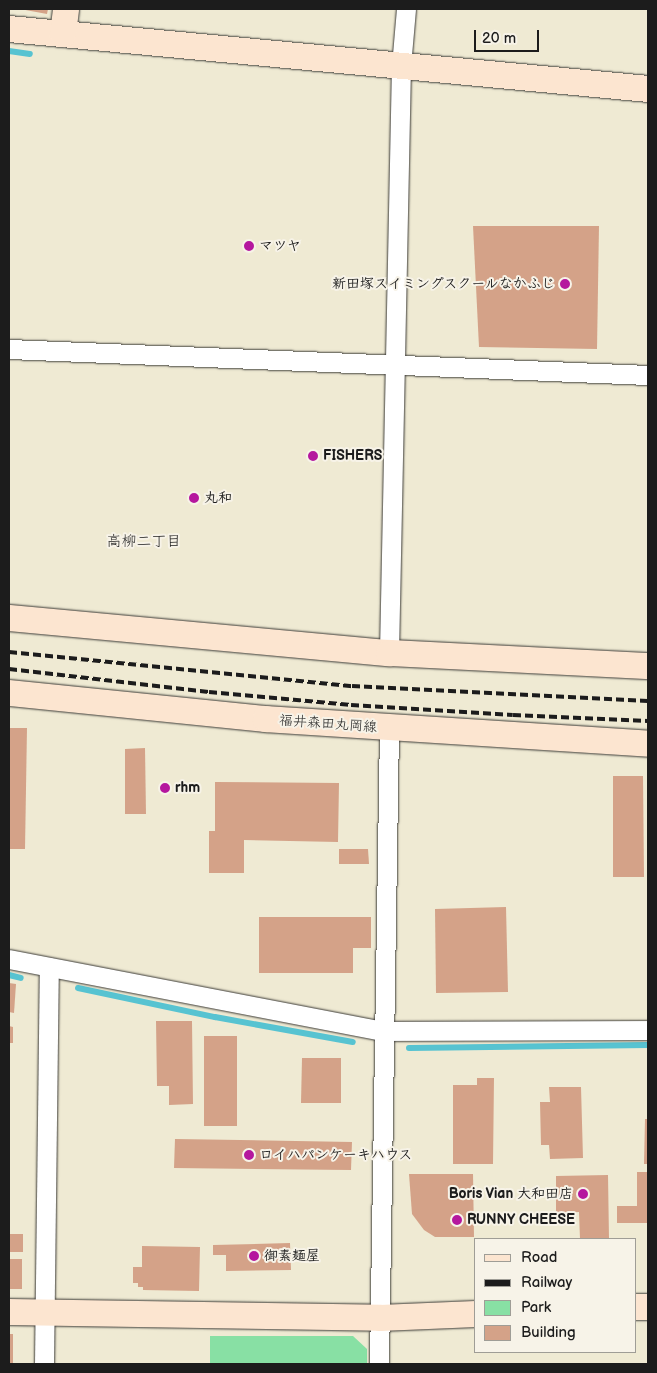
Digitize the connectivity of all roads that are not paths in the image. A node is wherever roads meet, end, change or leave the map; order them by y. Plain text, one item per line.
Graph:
1 (406, 9) edge
2 (65, 21) edge
3 (9, 29) edge
4 (401, 66) junction
5 (648, 89) edge
6 (9, 348) edge
7 (395, 365) junction
8 (648, 375) edge
9 (9, 618) edge
10 (389, 653) junction
11 (648, 666) edge
12 (9, 692) edge
13 (389, 728) junction
14 (648, 744) edge
15 (9, 959) edge
16 (50, 967) junction
17 (648, 1030) edge
18 (383, 1031) junction
19 (9, 1312) edge
20 (45, 1313) junction
21 (474, 1314) edge
22 (380, 1318) junction
23 (44, 1364) edge
24 (379, 1364) edge

1 - 4 street
2 - 3 main road
2 - 4 main road
4 - 5 main road
4 - 7 street
6 - 7 street
7 - 8 street
7 - 10 street
9 - 10 main road
10 - 11 main road
12 - 13 main road, 福井森田丸岡線
13 - 14 main road, 福井森田丸岡線
13 - 18 street
15 - 16 street
16 - 18 street
16 - 20 street
17 - 18 street
18 - 22 street
19 - 20 main road
20 - 22 main road
20 - 23 street
21 - 22 main road
22 - 24 street

